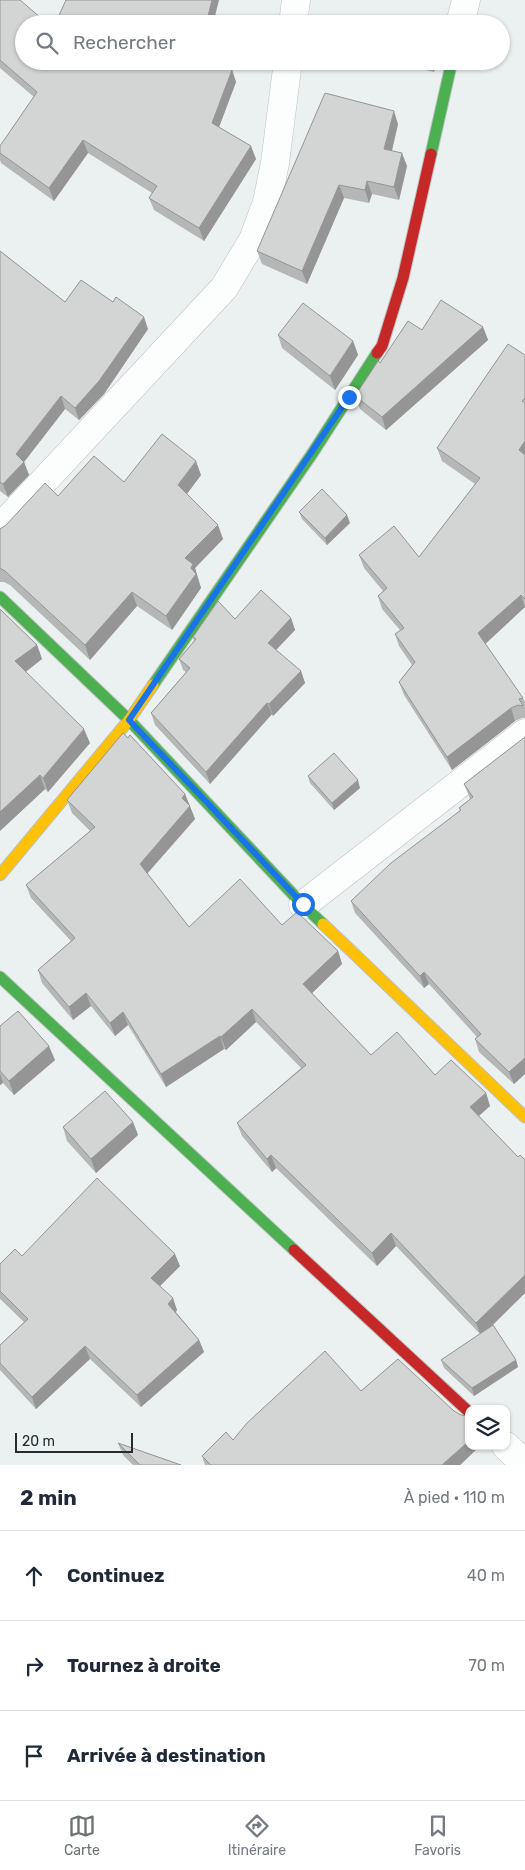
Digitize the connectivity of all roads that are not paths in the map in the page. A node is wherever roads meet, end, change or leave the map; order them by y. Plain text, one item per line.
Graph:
1 (296, 0) edge
2 (466, 0) edge
3 (294, 15) edge
4 (462, 15) edge
5 (287, 70) edge
6 (450, 70) edge
7 (0, 528) edge
8 (0, 597) edge
9 (129, 720) junction
10 (525, 733) edge
11 (0, 875) edge
12 (303, 904) junction
13 (0, 978) edge
14 (525, 1117) edge
15 (465, 1408) edge
16 (510, 1450) edge
17 (525, 1464) edge

1 - 3 street
2 - 4 street
5 - 7 street
6 - 9 street
8 - 9 street
9 - 11 street
9 - 12 street
10 - 12 street
12 - 14 street
13 - 15 street
16 - 17 street

